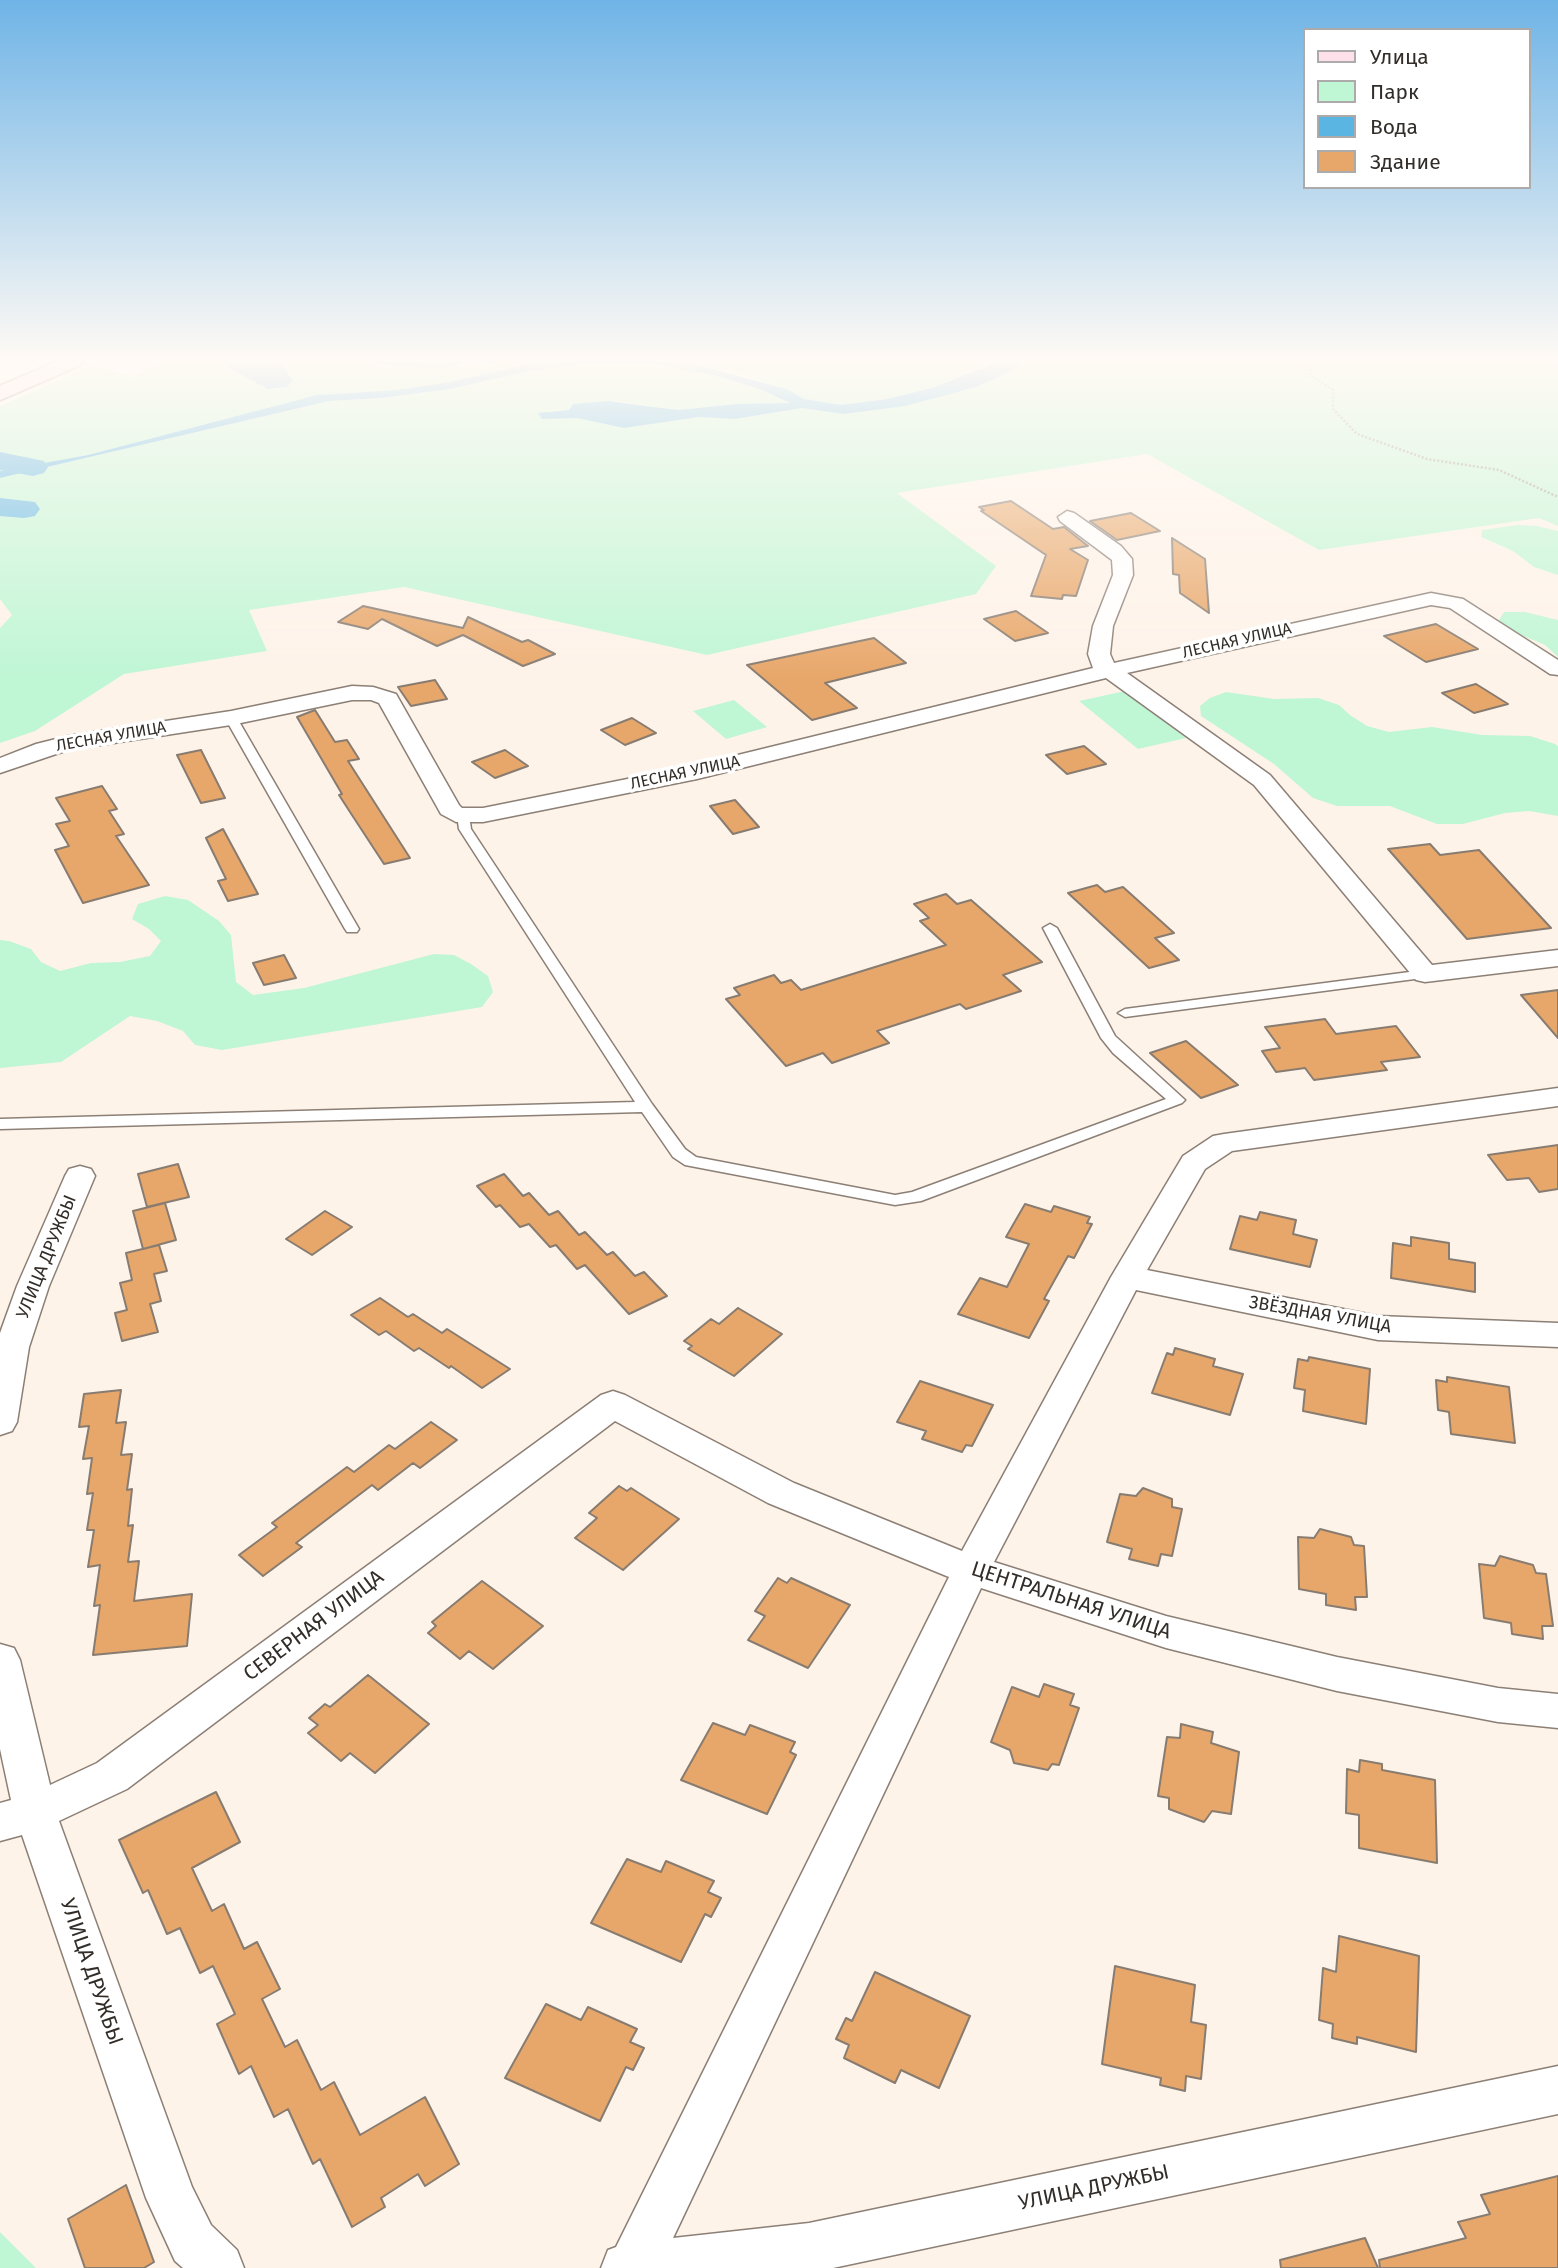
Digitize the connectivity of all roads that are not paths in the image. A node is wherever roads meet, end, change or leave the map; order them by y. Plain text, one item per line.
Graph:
1 (1067, 517) dead end
2 (1558, 669) edge
3 (1107, 671) junction
4 (231, 718) junction
5 (0, 766) edge
6 (463, 816) junction
7 (1050, 928) dead end
8 (352, 929) dead end
9 (1558, 958) edge
10 (1425, 974) junction
11 (1125, 1013) dead end
12 (1558, 1097) edge
13 (646, 1107) junction
14 (0, 1124) edge
15 (80, 1176) dead end
16 (1127, 1277) junction
17 (1558, 1335) edge
18 (613, 1404) joint
19 (0, 1422) edge
20 (971, 1570) junction
21 (0, 1660) edge
22 (1558, 1711) edge
23 (17, 1817) edge
24 (1558, 2090) edge
25 (219, 2268) edge
26 (626, 2268) edge
27 (632, 2268) edge

1 - 3 street
2 - 3 street, ЛЕСНАЯ УЛИЦА
3 - 6 street, ЛЕСНАЯ УЛИЦА
3 - 10 street
4 - 5 street, ЛЕСНАЯ УЛИЦА
4 - 6 street, ЛЕСНАЯ УЛИЦА
4 - 8 lane
6 - 13 lane
7 - 13 lane
9 - 10 street
10 - 11 lane
12 - 16 street
13 - 14 lane
15 - 19 street, УЛИЦА ДРУЖБЫ
16 - 17 street, ЗВЁЗДНАЯ УЛИЦА
16 - 20 street
18 - 20 street, ЦЕНТРАЛЬНАЯ УЛИЦА
18 - 23 street, СЕВЕРНАЯ УЛИЦА
20 - 22 street, ЦЕНТРАЛЬНАЯ УЛИЦА
20 - 27 street
21 - 23 street, УЛИЦА ДРУЖБЫ
23 - 25 street, УЛИЦА ДРУЖБЫ
24 - 27 street, УЛИЦА ДРУЖБЫ
26 - 27 street, УЛИЦА ДРУЖБЫ

